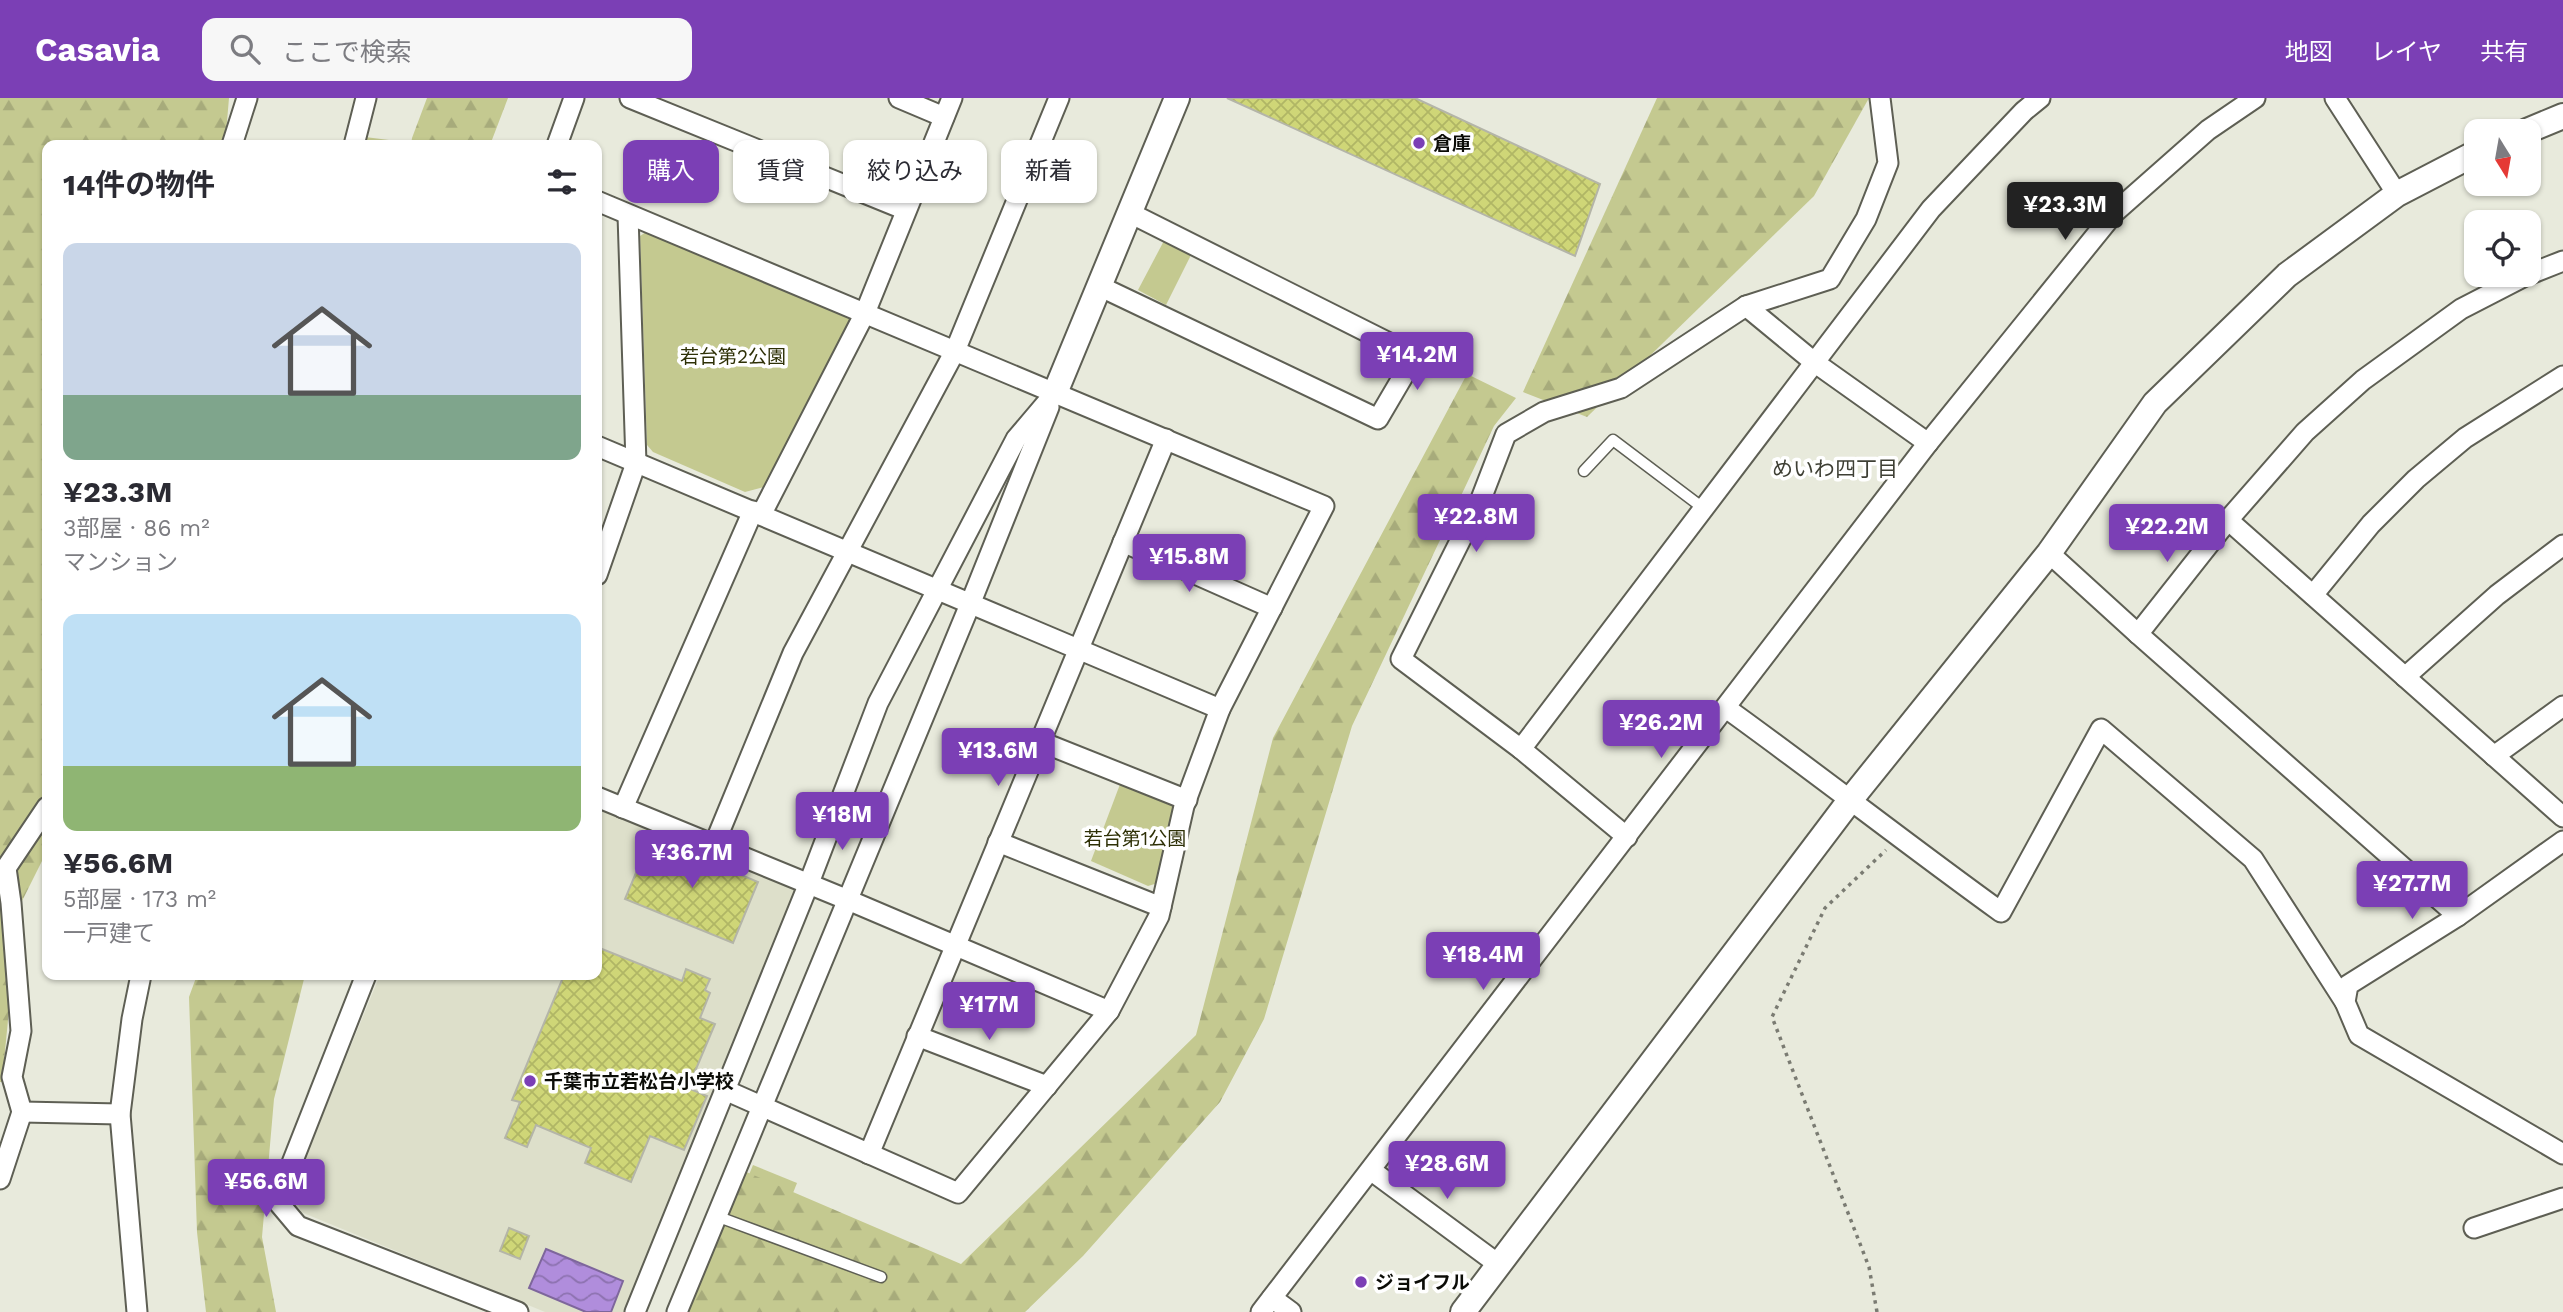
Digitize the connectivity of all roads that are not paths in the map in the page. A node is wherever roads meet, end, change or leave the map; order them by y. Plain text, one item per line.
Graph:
1 (247, 98) edge
2 (366, 98) edge
3 (575, 98) edge
4 (630, 98) edge
5 (899, 98) edge
6 (952, 98) edge
7 (1059, 98) edge
8 (1177, 98) edge
9 (1880, 98) edge
10 (2040, 98) edge
11 (2255, 98) edge
12 (2334, 98) edge
13 (2019, 104) edge
14 (2563, 116) edge
15 (944, 117) junction
16 (2541, 125) edge
17 (234, 140) edge
18 (355, 140) edge
19 (559, 140) edge
20 (2464, 159) edge
21 (2397, 194) junction
22 (602, 203) edge
23 (906, 210) junction
24 (1130, 213) junction
25 (628, 215) junction
26 (2563, 261) edge
27 (1099, 286) junction
28 (1746, 306) junction
29 (865, 313) junction
30 (955, 351) junction
31 (1814, 362) junction
32 (2563, 376) edge
33 (1055, 393) junction
34 (1166, 439) junction
35 (1928, 443) junction
36 (602, 448) edge
37 (636, 463) junction
38 (1584, 471) dead end
39 (1703, 508) junction
40 (757, 513) junction
41 (2228, 520) junction
42 (1123, 542) junction
43 (2563, 545) edge
44 (849, 552) junction
45 (2049, 553) junction
46 (602, 561) edge
47 (938, 589) junction
48 (2313, 595) junction
49 (971, 603) junction
50 (1272, 608) junction
51 (2138, 634) junction
52 (1078, 648) junction
53 (2405, 677) junction
54 (2563, 706) edge
55 (1726, 708) junction
56 (1220, 709) junction
57 (1039, 741) junction
58 (1521, 749) junction
59 (2494, 756) junction
60 (602, 799) edge
61 (1851, 799) junction
62 (1187, 800) junction
63 (623, 808) junction
64 (42, 814) edge
65 (2563, 817) edge
66 (1627, 837) junction
67 (2563, 841) edge
68 (998, 842) junction
69 (714, 845) junction
70 (809, 883) junction
71 (848, 900) junction
72 (1161, 907) junction
73 (2458, 916) junction
74 (955, 945) junction
75 (140, 980) edge
76 (364, 980) edge
77 (2345, 1002) junction
78 (1109, 1011) junction
79 (917, 1037) junction
80 (1047, 1086) junction
81 (725, 1090) junction
82 (762, 1107) junction
83 (22, 1112) junction
84 (120, 1114) junction
85 (869, 1154) junction
86 (2563, 1154) edge
87 (1371, 1171) junction
88 (0, 1180) edge
89 (2563, 1198) edge
90 (716, 1216) junction
91 (2474, 1228) dead end
92 (1498, 1265) junction
93 (881, 1278) dead end
94 (1267, 1305) edge
95 (138, 1312) edge
96 (518, 1312) edge
97 (635, 1312) edge
98 (678, 1312) edge
99 (1291, 1312) edge
100 (1464, 1312) edge

1 - 17 street
2 - 18 street
3 - 19 street
4 - 23 street
5 - 15 street
6 - 15 street
7 - 30 street
8 - 24 street
9 - 28 street
10 - 13 street
11 - 35 street
12 - 21 street
13 - 31 street
14 - 16 street
15 - 23 street
20 - 21 street
21 - 45 street
22 - 25 street
23 - 29 street
24 - 27 street
24 - 27 street
25 - 29 street
25 - 37 street
26 - 41 street
27 - 33 street
28 - 31 street
28 - 58 street
29 - 30 street
29 - 40 street
30 - 33 street
30 - 44 street
31 - 35 street
31 - 39 street
32 - 48 street
33 - 34 street
33 - 47 street
33 - 49 street
34 - 42 street
34 - 50 street
35 - 55 street
36 - 37 street
37 - 40 street
37 - 46 street
38 - 39 lane
39 - 58 street
40 - 44 street
40 - 63 street
41 - 48 street
41 - 51 street
42 - 50 street
42 - 52 street
43 - 53 street
44 - 47 street
44 - 69 street
45 - 51 street
45 - 61 street
47 - 49 street
47 - 70 street
48 - 53 street
49 - 52 street
49 - 71 street
50 - 56 street
51 - 73 street
52 - 56 street
52 - 57 street
53 - 59 street
54 - 59 street
55 - 61 street
55 - 66 street
56 - 62 street
57 - 62 street
57 - 68 street
58 - 66 street
59 - 65 street
60 - 63 street
61 - 77 street
61 - 92 street
62 - 72 street
63 - 69 street
64 - 83 street
66 - 87 street
67 - 73 street
68 - 72 street
68 - 74 street
69 - 70 street
70 - 71 street
70 - 81 street
71 - 74 street
71 - 82 street
72 - 78 street
73 - 77 street
74 - 78 street
74 - 79 street
75 - 84 street
76 - 96 street
77 - 86 street
78 - 80 street
79 - 80 street
79 - 85 street
80 - 85 street
81 - 82 street
81 - 97 street
82 - 85 street
82 - 90 street
83 - 84 street
83 - 88 street
84 - 95 street
87 - 92 street
87 - 94 street
89 - 91 street
90 - 93 lane
90 - 98 street
92 - 100 street
94 - 99 street

